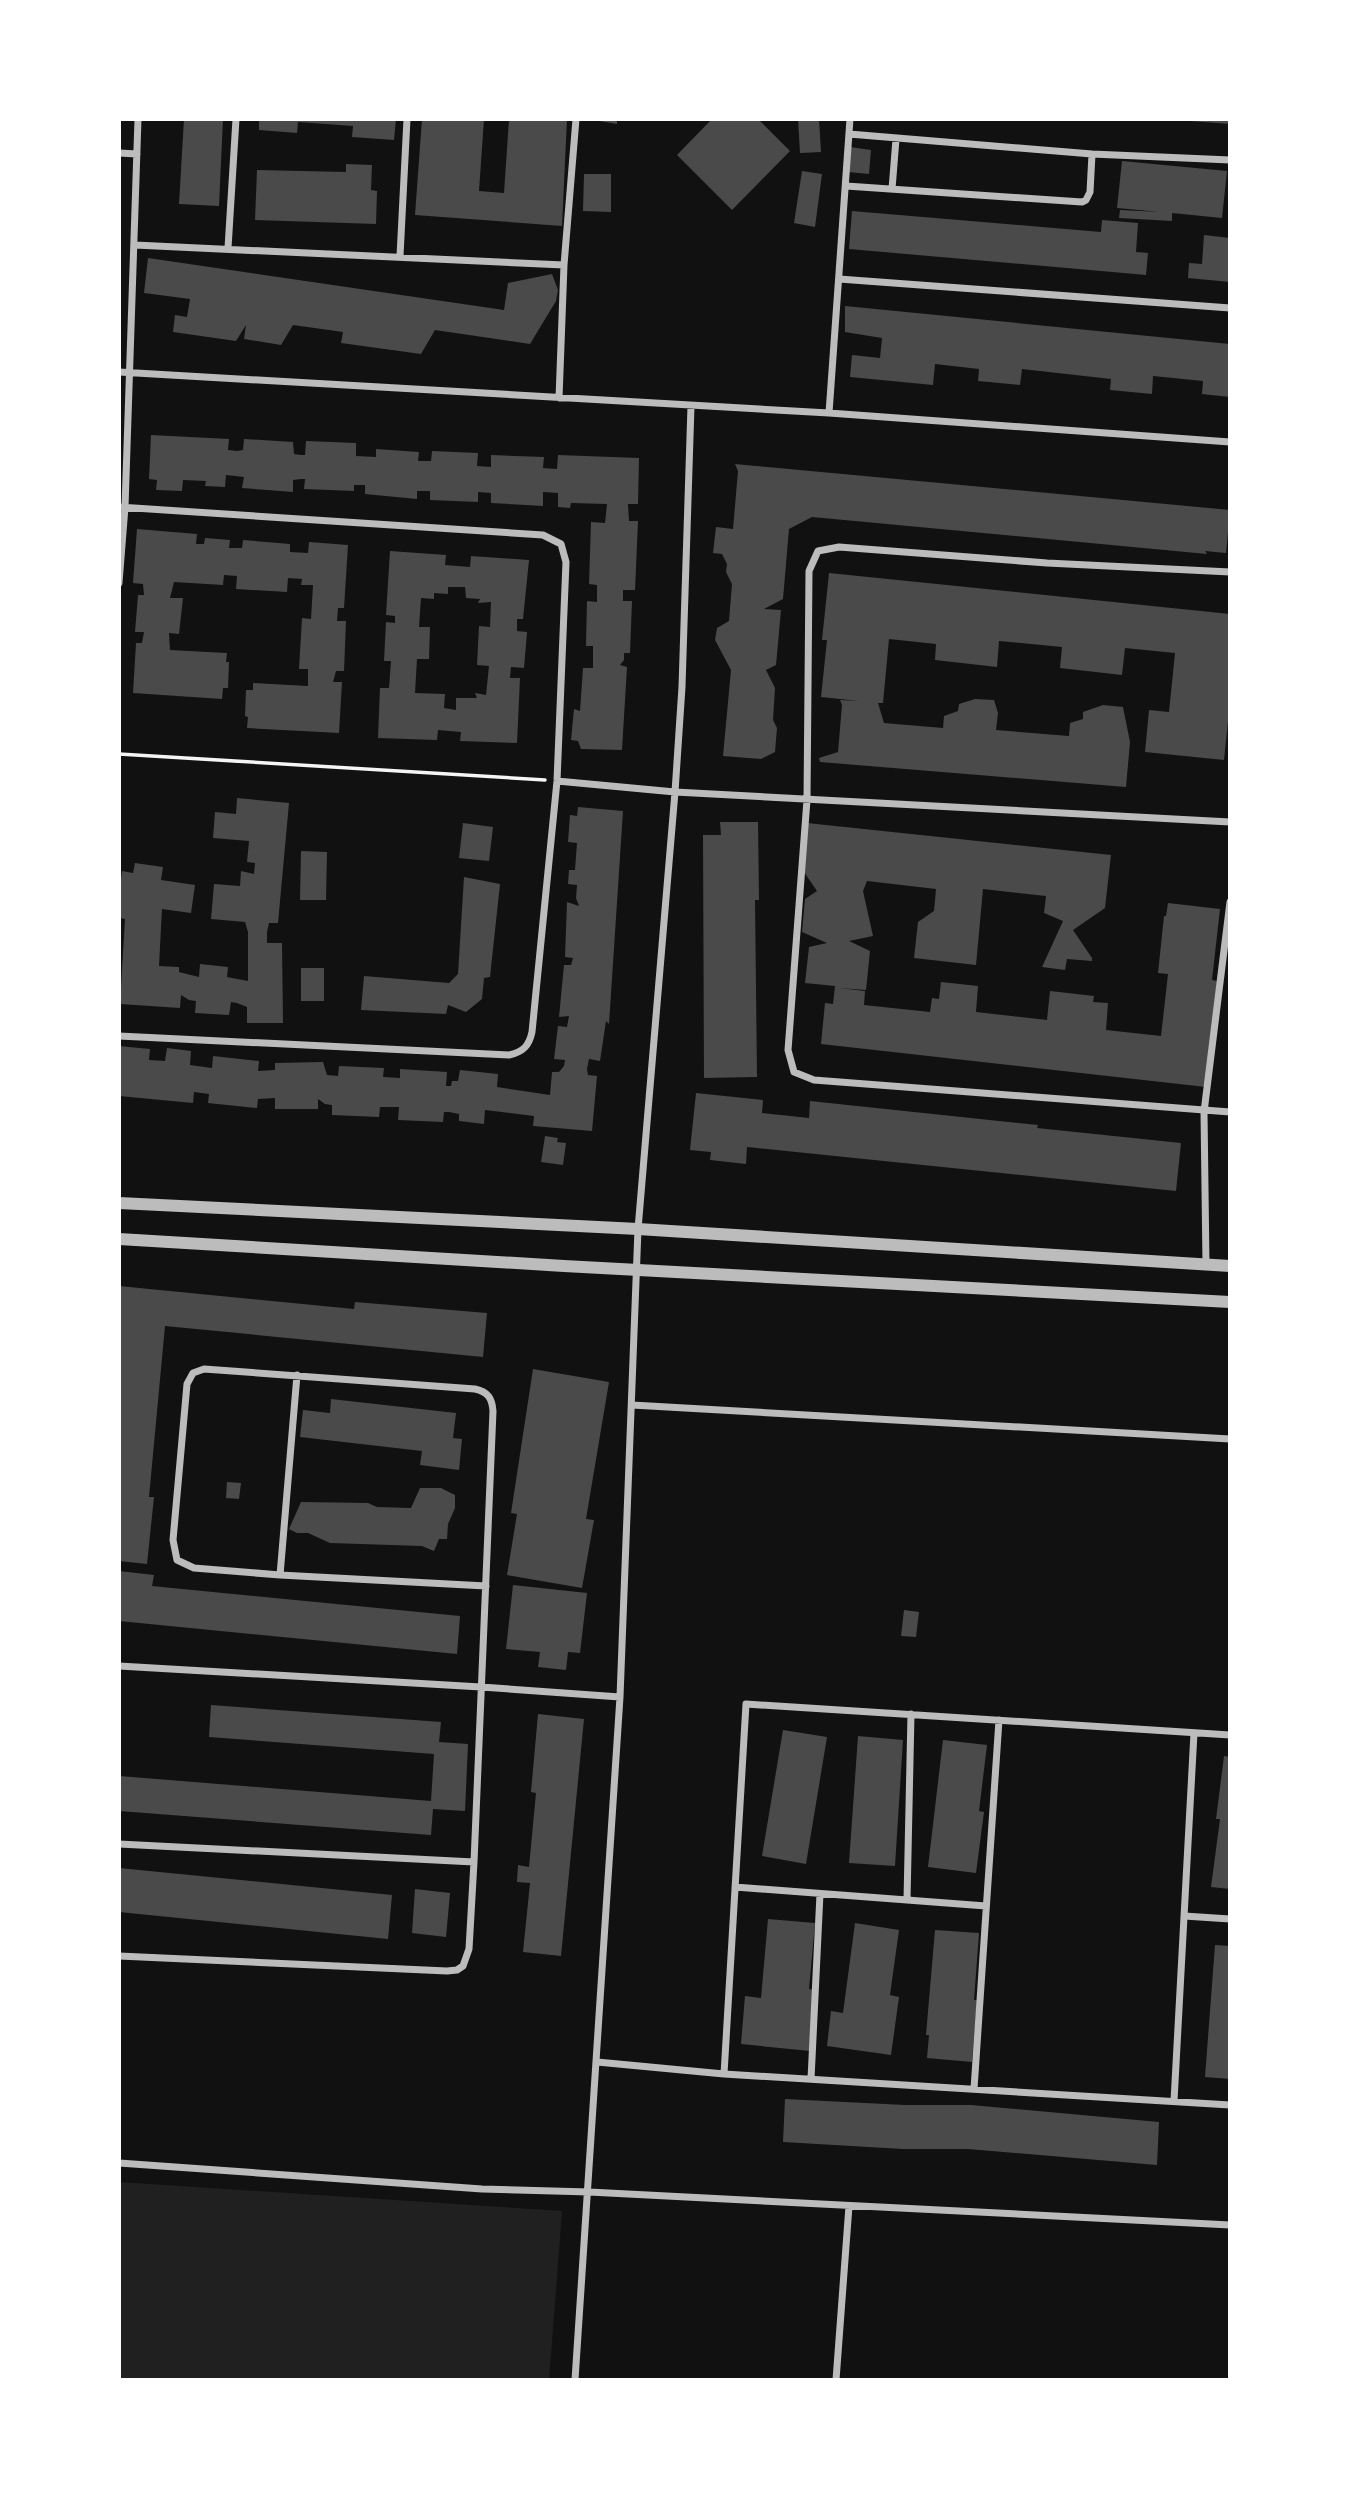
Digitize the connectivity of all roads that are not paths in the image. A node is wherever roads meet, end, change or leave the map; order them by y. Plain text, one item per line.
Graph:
1 (138, 119) edge
2 (236, 119) edge
3 (407, 119) edge
4 (576, 119) edge
5 (850, 119) edge
6 (849, 134) junction
7 (896, 139) junction
8 (119, 153) edge
9 (137, 154) junction
10 (1092, 154) junction
11 (1230, 160) edge
12 (846, 186) junction
13 (892, 189) junction
14 (135, 245) junction
15 (228, 247) junction
16 (400, 256) junction
17 (564, 265) junction
18 (839, 279) junction
19 (1230, 308) edge
20 (119, 372) edge
21 (130, 373) junction
22 (559, 398) junction
23 (691, 406) junction
24 (829, 413) junction
25 (1230, 442) edge
26 (122, 507) edge
27 (1230, 572) edge
28 (119, 583) edge
29 (557, 780) junction
30 (675, 792) junction
31 (807, 800) junction
32 (1230, 822) edge
33 (1230, 902) edge
34 (119, 1036) edge
35 (1204, 1111) junction
36 (1230, 1112) edge
37 (119, 1203) edge
38 (638, 1229) junction
39 (119, 1239) edge
40 (1206, 1265) junction
41 (1230, 1266) edge
42 (636, 1270) junction
43 (1230, 1302) edge
44 (297, 1375) junction
45 (632, 1405) junction
46 (1230, 1439) edge
47 (280, 1575) junction
48 (486, 1586) junction
49 (119, 1666) edge
50 (481, 1686) junction
51 (620, 1697) junction
52 (911, 1714) junction
53 (999, 1720) junction
54 (1194, 1733) junction
55 (1230, 1735) edge
56 (119, 1844) edge
57 (474, 1862) junction
58 (735, 1887) junction
59 (820, 1894) junction
60 (907, 1900) junction
61 (986, 1906) junction
62 (1184, 1916) junction
63 (1230, 1919) edge
64 (119, 1956) edge
65 (597, 2063) junction
66 (724, 2074) junction
67 (811, 2079) junction
68 (974, 2089) junction
69 (1174, 2101) junction
70 (1230, 2105) edge
71 (119, 2163) edge
72 (589, 2192) junction
73 (849, 2206) junction
74 (1230, 2225) edge
75 (575, 2380) edge
76 (836, 2380) edge

1 - 9 street
2 - 15 street
3 - 16 street
4 - 17 street
5 - 6 street
6 - 7 street
6 - 12 street
7 - 10 street
7 - 13 street
8 - 9 street
9 - 14 street
10 - 11 street
10 - 13 street
12 - 13 street
12 - 18 street
14 - 15 street
14 - 21 street
15 - 16 street
16 - 17 street
17 - 22 street
18 - 19 street
18 - 24 street
20 - 21 street
21 - 22 street
21 - 26 street
22 - 23 street
23 - 24 street
23 - 30 street
24 - 25 street
26 - 28 street
26 - 29 street
27 - 31 street
29 - 30 street
29 - 34 street
30 - 31 street
30 - 38 street
31 - 32 street
31 - 35 street
33 - 35 street
35 - 36 street
35 - 40 street
37 - 38 street
38 - 40 street
38 - 42 street
39 - 42 street
40 - 41 street
42 - 43 street
42 - 45 street
44 - 47 street
44 - 47 street
44 - 48 street
45 - 46 street
45 - 51 street
47 - 48 street
48 - 50 street
49 - 50 street
50 - 51 street
50 - 57 street
51 - 65 street
52 - 53 street
52 - 58 street
52 - 60 street
53 - 54 street
53 - 61 street
54 - 55 street
54 - 62 street
56 - 57 street
57 - 64 street
58 - 59 street
58 - 66 street
59 - 60 street
59 - 67 street
60 - 61 street
61 - 68 street
62 - 63 street
62 - 69 street
65 - 66 street
65 - 72 street
66 - 67 street
67 - 68 street
68 - 69 street
69 - 70 street
71 - 72 street
72 - 73 street
72 - 75 street
73 - 74 street
73 - 76 street

